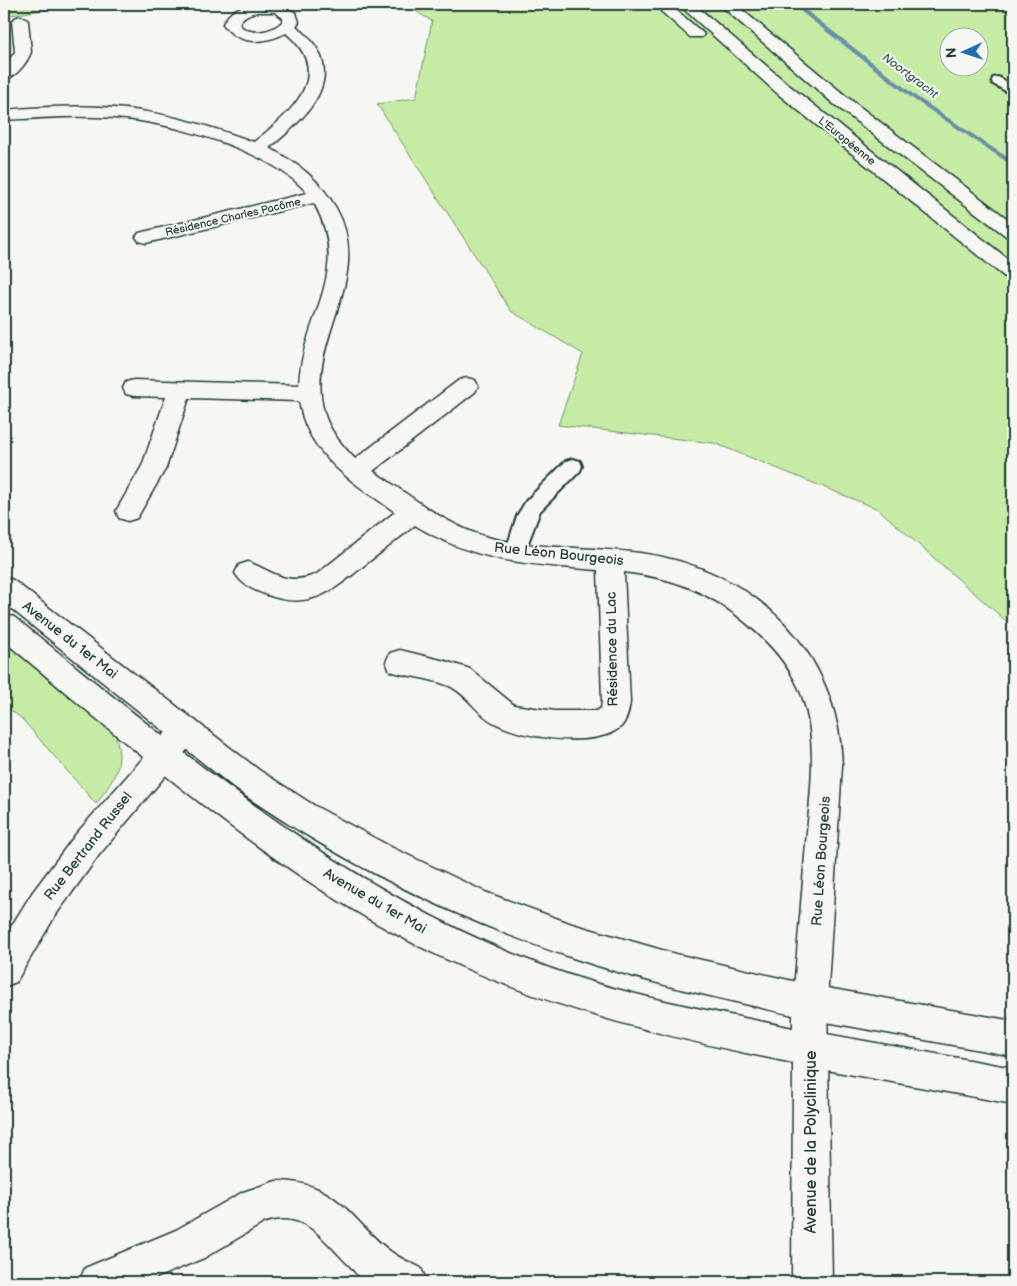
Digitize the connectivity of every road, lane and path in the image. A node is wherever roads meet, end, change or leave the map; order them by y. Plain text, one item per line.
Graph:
1 (660, 4) edge
2 (685, 4) edge
3 (726, 4) edge
4 (20, 21) dead end
5 (288, 27) dead end
6 (4, 75) edge
7 (998, 81) dead end
8 (1013, 91) edge
9 (4, 115) edge
10 (257, 149) junction
11 (881, 168) junction
12 (320, 196) junction
13 (1013, 232) edge
14 (146, 237) dead end
15 (1013, 273) edge
16 (467, 386) dead end
17 (134, 388) dead end
18 (180, 389) junction
19 (309, 393) junction
20 (573, 466) dead end
21 (356, 471) junction
22 (128, 511) dead end
23 (413, 512) junction
24 (515, 553) junction
25 (611, 560) junction
26 (248, 573) dead end
27 (4, 588) edge
28 (4, 626) edge
29 (400, 662) dead end
30 (186, 730) junction
31 (164, 754) junction
32 (4, 967) edge
33 (810, 1002) junction
34 (1013, 1039) edge
35 (810, 1049) junction
36 (1013, 1086) edge
37 (99, 1282) edge
38 (407, 1282) edge
39 (812, 1282) edge

1 - 11 main road
2 - 11 main road, L'Européenne
3 - 13 main road
4 - 6 main road
5 - 10 main road
7 - 8 lane
9 - 10 main road, Rue Léon Bourgeois
10 - 12 main road, Rue Léon Bourgeois
11 - 15 main road, L'Européenne
12 - 14 main road, Résidence Charles Pacôme
12 - 19 main road, Rue Léon Bourgeois
16 - 21 main road
17 - 18 main road
18 - 19 main road
18 - 22 main road
19 - 21 main road, Rue Léon Bourgeois
20 - 24 lane
21 - 23 main road, Rue Léon Bourgeois
23 - 24 main road, Rue Léon Bourgeois
23 - 26 main road
24 - 25 main road, Rue Léon Bourgeois
25 - 29 main road, Résidence du Lac
25 - 33 main road, Rue Léon Bourgeois
27 - 30 main road, Avenue du 1er Mai
28 - 31 main road, Avenue du 1er Mai
30 - 31 main road, Rue Bertrand Russel
30 - 33 main road, Avenue du 1er Mai
31 - 32 main road, Rue Bertrand Russel
31 - 35 main road, Avenue du 1er Mai
33 - 34 main road, Avenue du 1er Mai
33 - 35 main road, Avenue de la Polyclinique
35 - 36 main road, Avenue du 1er Mai
35 - 39 main road, Avenue de la Polyclinique
37 - 38 main road

